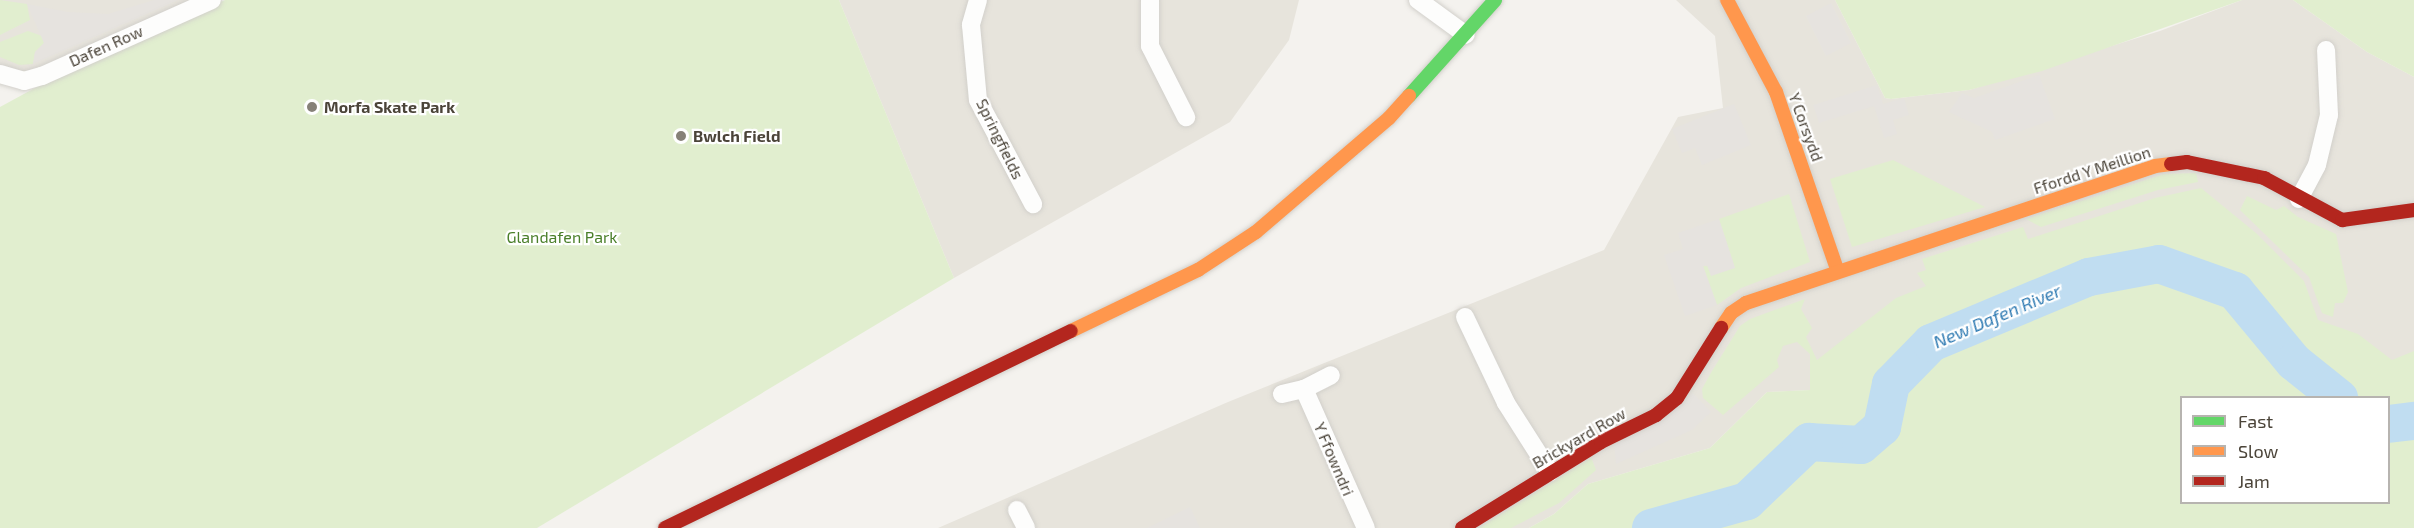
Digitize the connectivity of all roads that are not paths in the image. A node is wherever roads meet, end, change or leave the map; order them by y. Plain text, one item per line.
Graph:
1 (212, 0) edge
2 (977, 0) edge
3 (1150, 0) edge
4 (1418, 0) edge
5 (1496, 0) edge
6 (1727, 0) edge
7 (1466, 35) junction
8 (2326, 50) dead end
9 (0, 74) edge
10 (1186, 117) dead end
11 (2299, 199) junction
12 (1033, 204) dead end
13 (2414, 210) edge
14 (1839, 272) junction
15 (1465, 317) dead end
16 (1331, 375) dead end
17 (1304, 388) junction
18 (1282, 393) dead end
19 (1550, 472) junction
20 (1017, 510) dead end
21 (665, 528) edge
22 (1026, 528) edge
23 (1365, 528) edge
24 (1461, 528) edge

1 - 9 street, Dafen Row
2 - 12 street, Springfields
3 - 10 street
4 - 7 street
5 - 7 street
6 - 14 street, Y Corsydd
7 - 21 street
8 - 11 street
11 - 13 street, Ffordd Y Meillion
11 - 14 street, Ffordd Y Meillion
14 - 19 street, Brickyard Row
15 - 19 street
16 - 17 street
17 - 18 street
17 - 23 street, Y Ffowndri
19 - 24 street, Brickyard Row
20 - 22 street

